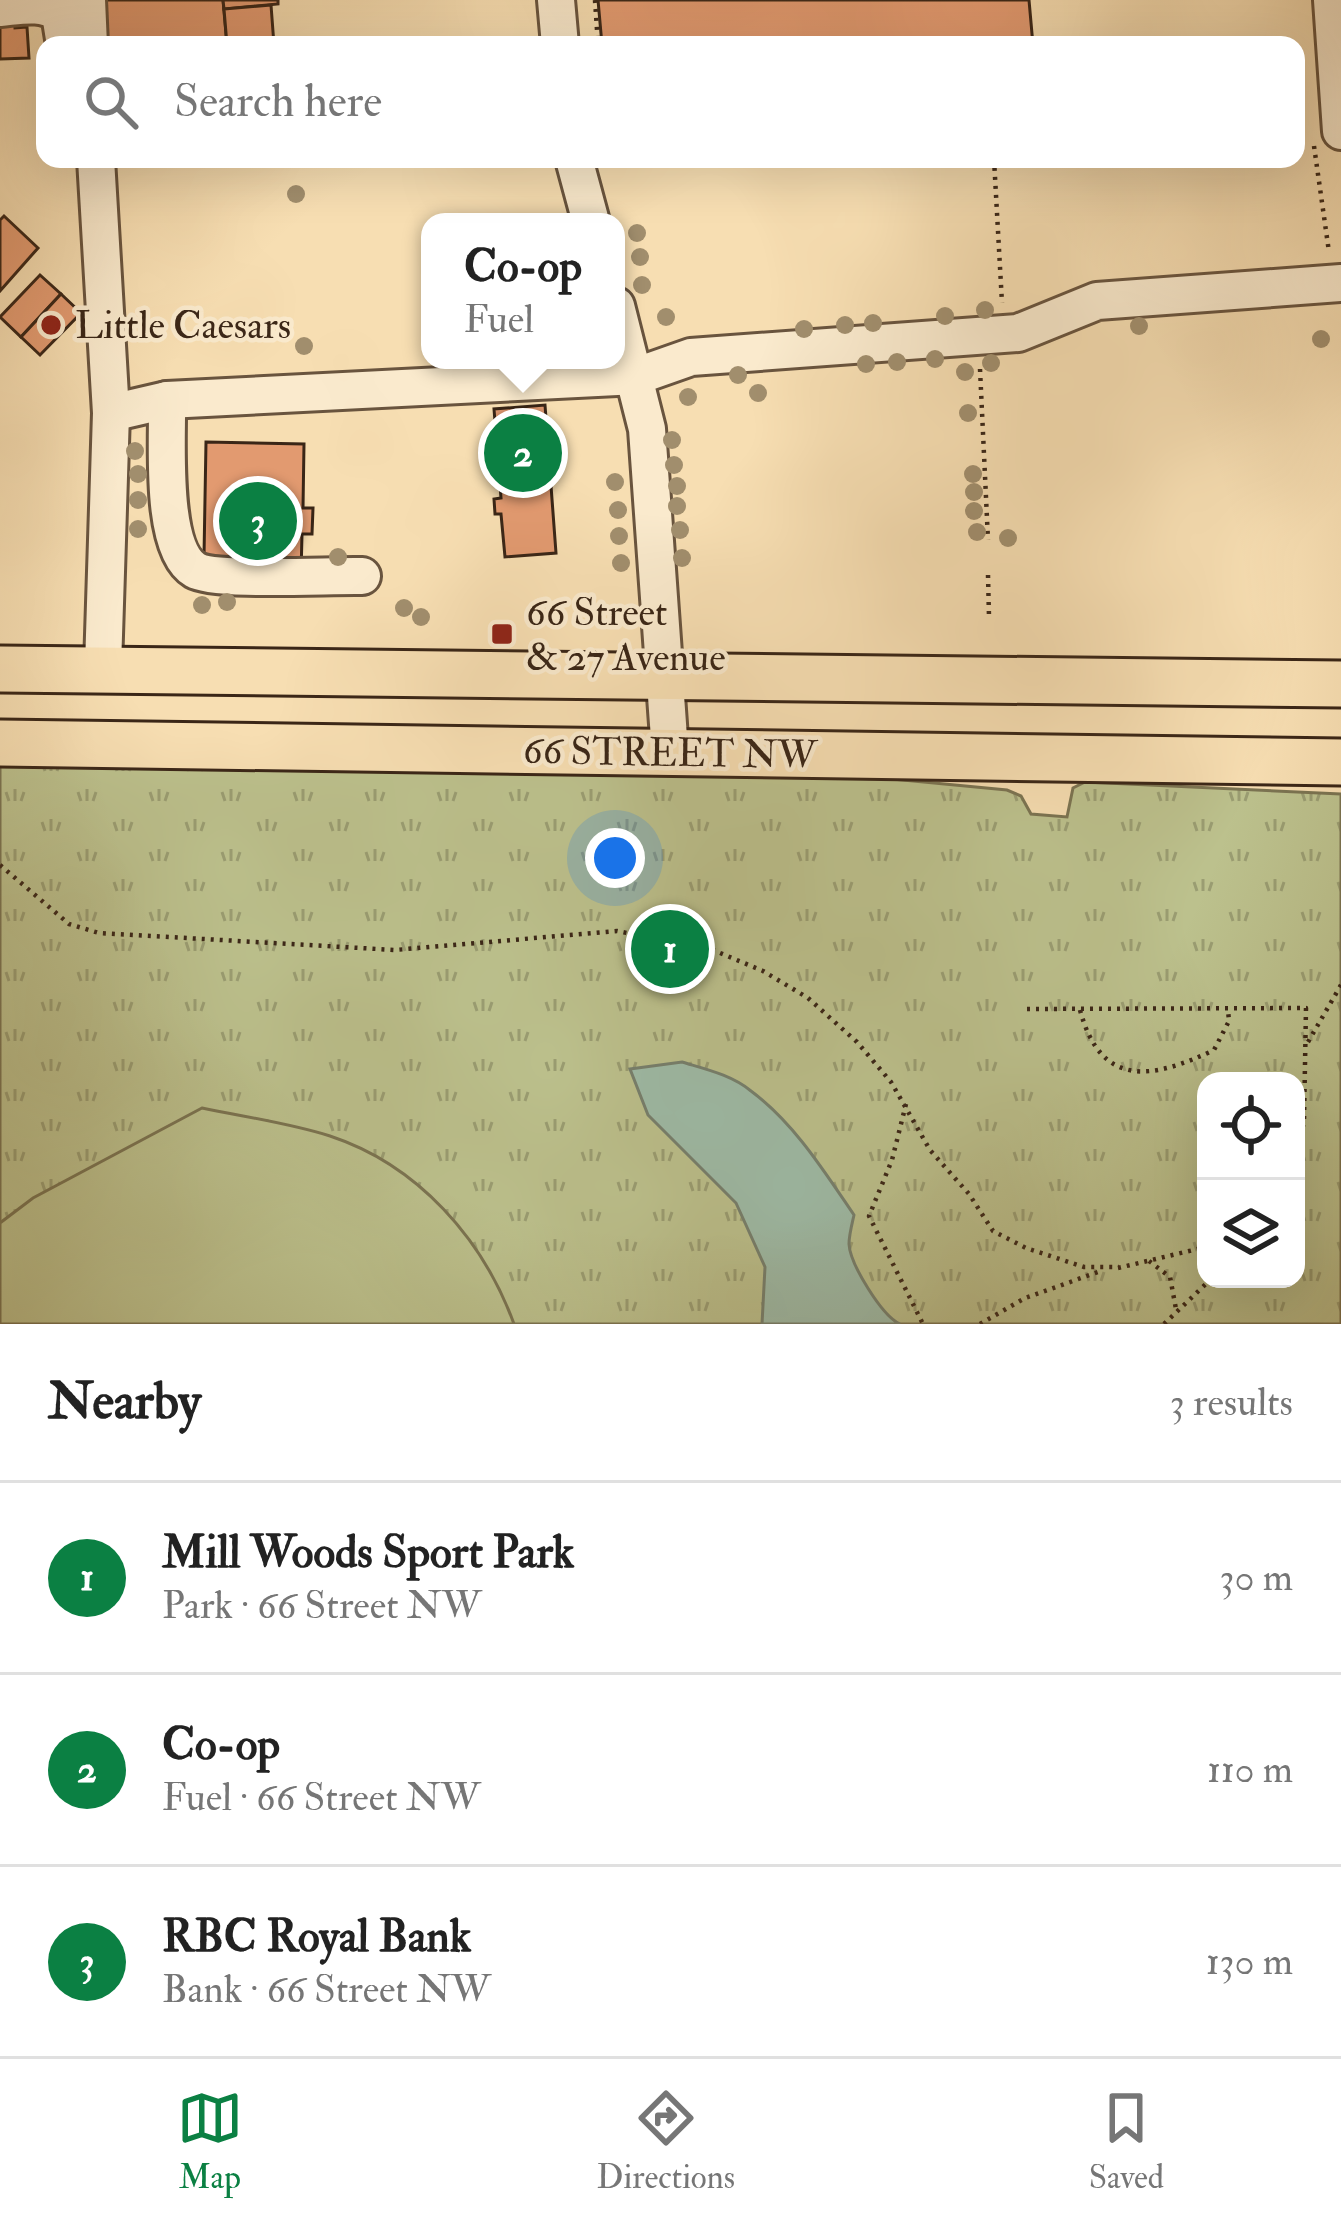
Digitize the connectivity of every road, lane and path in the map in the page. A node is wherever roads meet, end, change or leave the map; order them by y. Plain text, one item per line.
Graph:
1 (87, 0) edge
2 (556, 0) edge
3 (595, 0) edge
4 (1332, 0) edge
5 (0, 8) edge
6 (64, 36) edge
7 (89, 36) edge
8 (559, 36) edge
9 (597, 36) edge
10 (1327, 132) edge
11 (97, 168) edge
12 (576, 168) edge
13 (994, 168) edge
14 (589, 213) edge
15 (1332, 275) edge
16 (1001, 306) dead end
17 (625, 336) edge
18 (980, 361) dead end
19 (637, 376) junction
20 (167, 400) junction
21 (111, 413) junction
22 (988, 540) dead end
23 (988, 574) dead end
24 (362, 575) dead end
25 (988, 617) dead end
26 (103, 668) junction
27 (0, 669) edge
28 (334, 670) junction
29 (667, 674) junction
30 (1341, 684) edge
31 (0, 695) edge
32 (0, 742) edge
33 (670, 752) junction
34 (1341, 762) edge
35 (0, 866) edge
36 (1341, 986) edge
37 (1028, 1009) dead end
38 (1079, 1009) junction
39 (1228, 1010) junction
40 (1305, 1046) junction
41 (1305, 1072) edge
42 (906, 1104) junction
43 (1197, 1249) edge
44 (1149, 1261) junction
45 (1119, 1268) junction
46 (1202, 1288) edge
47 (1176, 1313) junction
48 (923, 1324) edge
49 (980, 1324) edge
50 (1164, 1324) edge

1 - 7 lane
2 - 8 lane
3 - 9 path
4 - 10 lane
5 - 6 lane
10 - 15 path
11 - 21 lane
12 - 14 lane
13 - 16 path
15 - 19 lane
17 - 19 lane
18 - 22 path
19 - 20 lane
19 - 29 lane
20 - 21 lane
20 - 24 lane
21 - 26 lane
23 - 25 path
26 - 27 main road, 66 STREET NW
26 - 28 main road, 66 STREET NW
28 - 29 main road, 66 STREET NW
28 - 31 main road
29 - 30 main road, 66 STREET NW
29 - 33 lane
32 - 33 main road, 66 STREET NW
33 - 34 main road, 66 STREET NW
35 - 42 path
36 - 40 path
37 - 38 path
38 - 39 path
38 - 39 path
39 - 40 path
40 - 41 path
42 - 45 path
42 - 48 path
43 - 44 path
44 - 45 path
44 - 47 path
45 - 49 path
46 - 47 path
47 - 50 path

